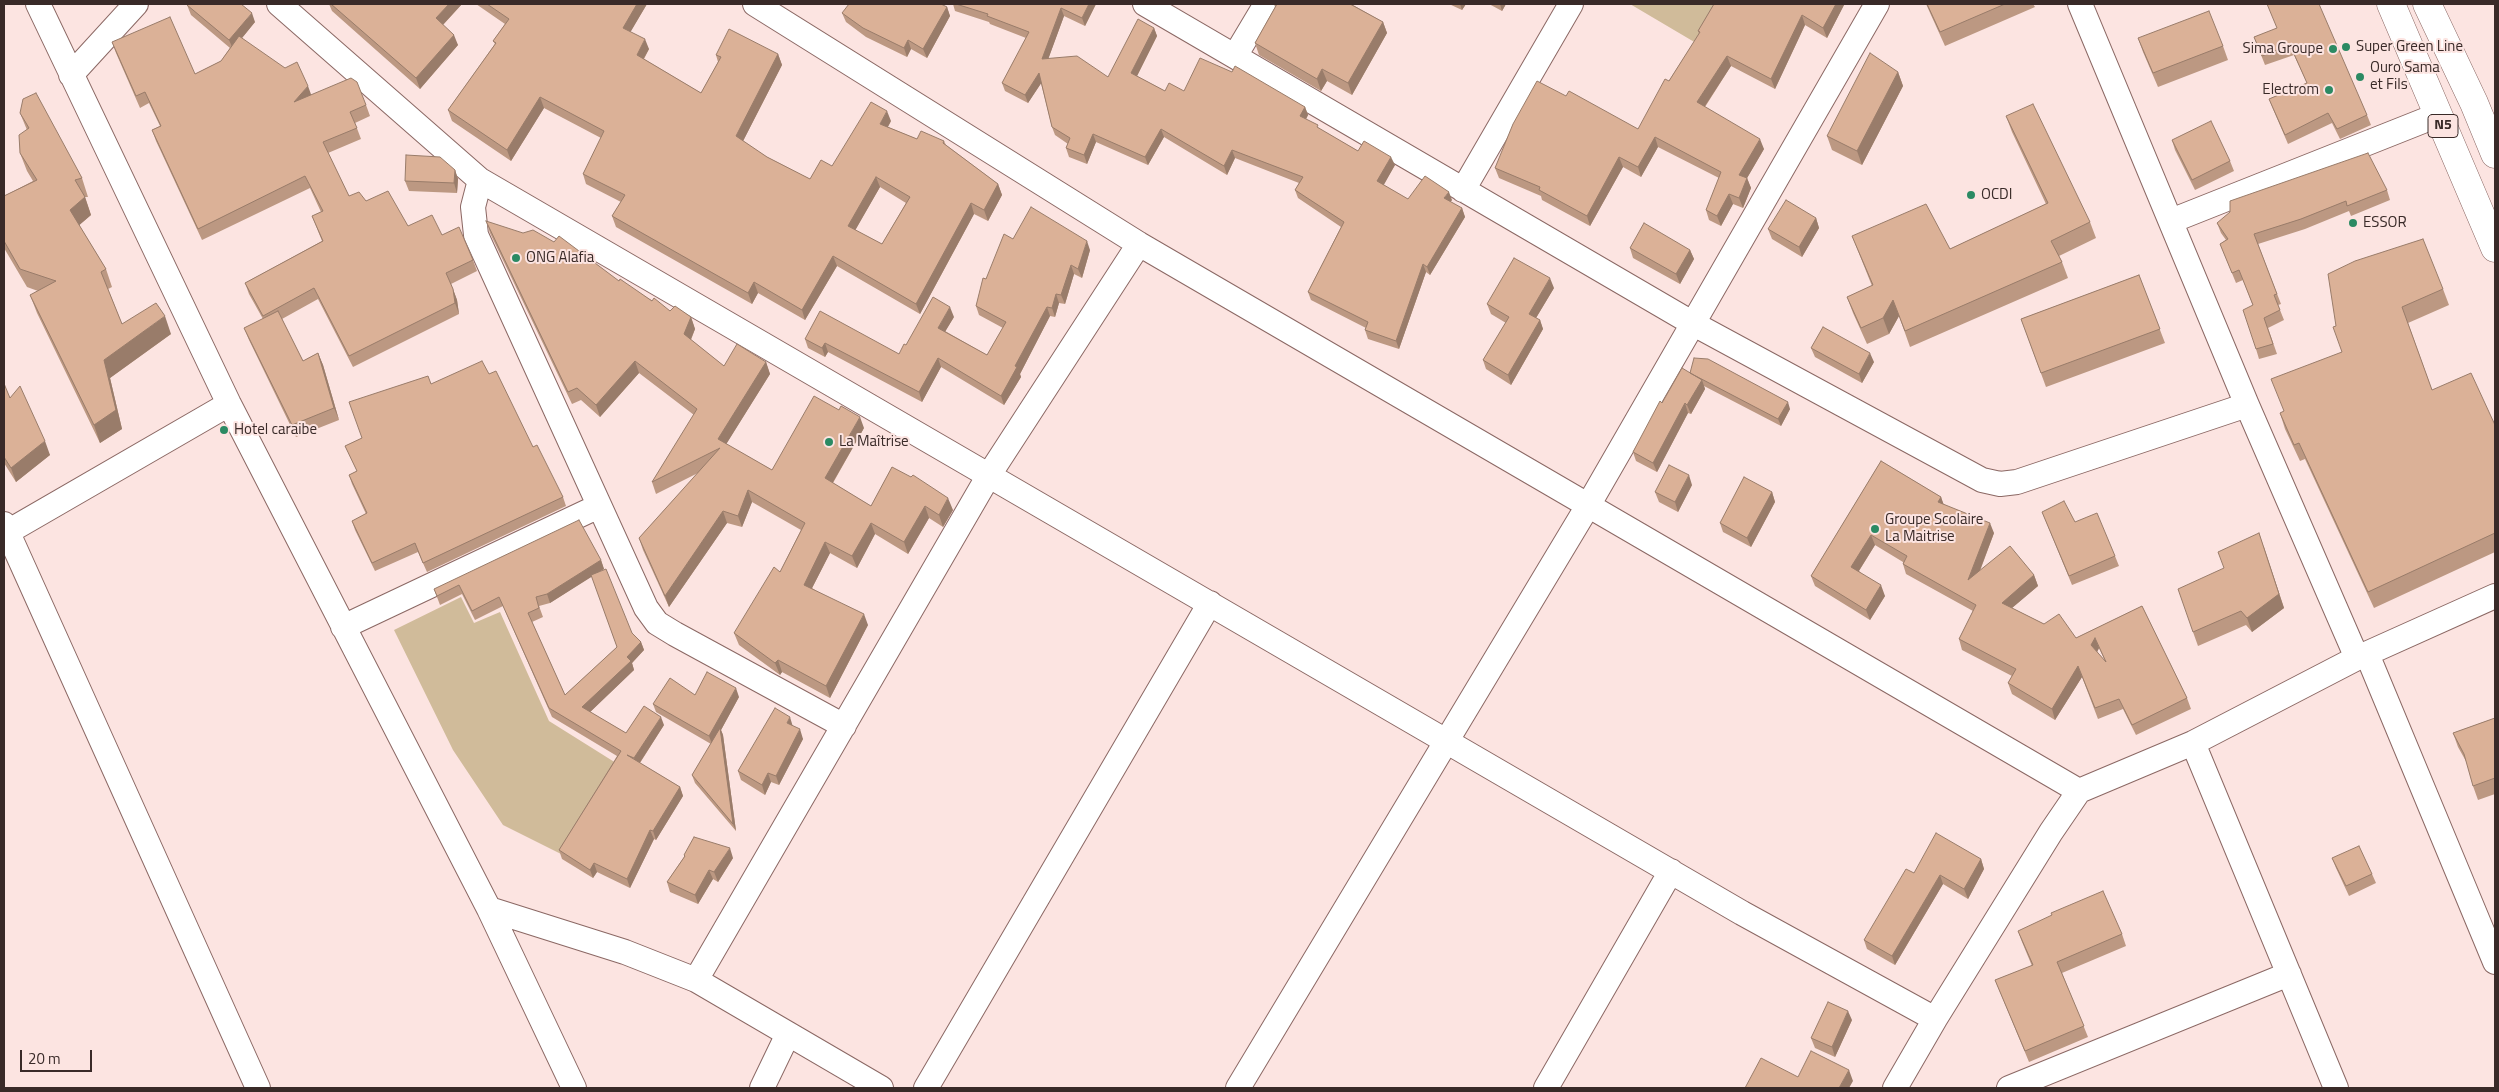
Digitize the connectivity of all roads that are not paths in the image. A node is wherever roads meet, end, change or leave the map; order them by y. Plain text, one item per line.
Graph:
1 (38, 4) edge
2 (136, 4) edge
3 (278, 4) edge
4 (755, 4) edge
5 (1145, 4) edge
6 (1266, 4) edge
7 (1570, 4) edge
8 (1876, 4) edge
9 (2080, 4) edge
10 (2391, 4) edge
11 (2427, 4) edge
12 (1235, 56) junction
13 (71, 75) junction
14 (2438, 115) junction
15 (2495, 154) edge
16 (480, 180) junction
17 (1463, 190) junction
18 (2171, 222) junction
19 (1139, 244) junction
20 (2495, 248) edge
21 (1692, 323) junction
22 (229, 404) junction
23 (2247, 405) junction
24 (989, 475) junction
25 (1588, 504) junction
26 (599, 506) junction
27 (5, 530) edge
28 (2495, 596) edge
29 (1210, 603) junction
30 (343, 626) junction
31 (2362, 656) junction
32 (844, 726) junction
33 (1447, 740) junction
34 (2193, 742) junction
35 (2079, 791) junction
36 (1671, 872) junction
37 (489, 909) junction
38 (2495, 962) edge
39 (2289, 974) junction
40 (696, 980) junction
41 (1935, 1019) junction
42 (788, 1034) junction
43 (258, 1088) edge
44 (574, 1088) edge
45 (762, 1088) edge
46 (881, 1088) edge
47 (926, 1088) edge
48 (1238, 1088) edge
49 (1546, 1088) edge
50 (1895, 1088) edge
51 (2009, 1088) edge
52 (2336, 1088) edge

1 - 13 street
2 - 13 street
3 - 16 street
4 - 19 street
5 - 12 street
6 - 12 street
7 - 17 street
8 - 21 street
9 - 18 street
10 - 14 highway, N5
11 - 15 highway, N5
12 - 17 street
13 - 22 street
14 - 18 street
14 - 20 highway, N5
16 - 24 street
16 - 26 street
17 - 21 street
18 - 23 street
19 - 24 street
19 - 25 street
21 - 23 street
21 - 25 street
22 - 27 street
22 - 30 street
23 - 31 street
24 - 29 street
24 - 32 street
25 - 33 street
25 - 35 street
26 - 30 street
26 - 32 street
27 - 43 street
28 - 31 street
29 - 33 street
29 - 47 street
30 - 37 street
31 - 34 street
31 - 38 street
32 - 40 street
33 - 36 street
33 - 48 street
34 - 35 street
34 - 39 street
35 - 41 street
36 - 41 street
36 - 49 street
37 - 40 street
37 - 44 street
39 - 51 street
39 - 52 street
40 - 42 street
41 - 50 street
42 - 45 street
42 - 46 street

